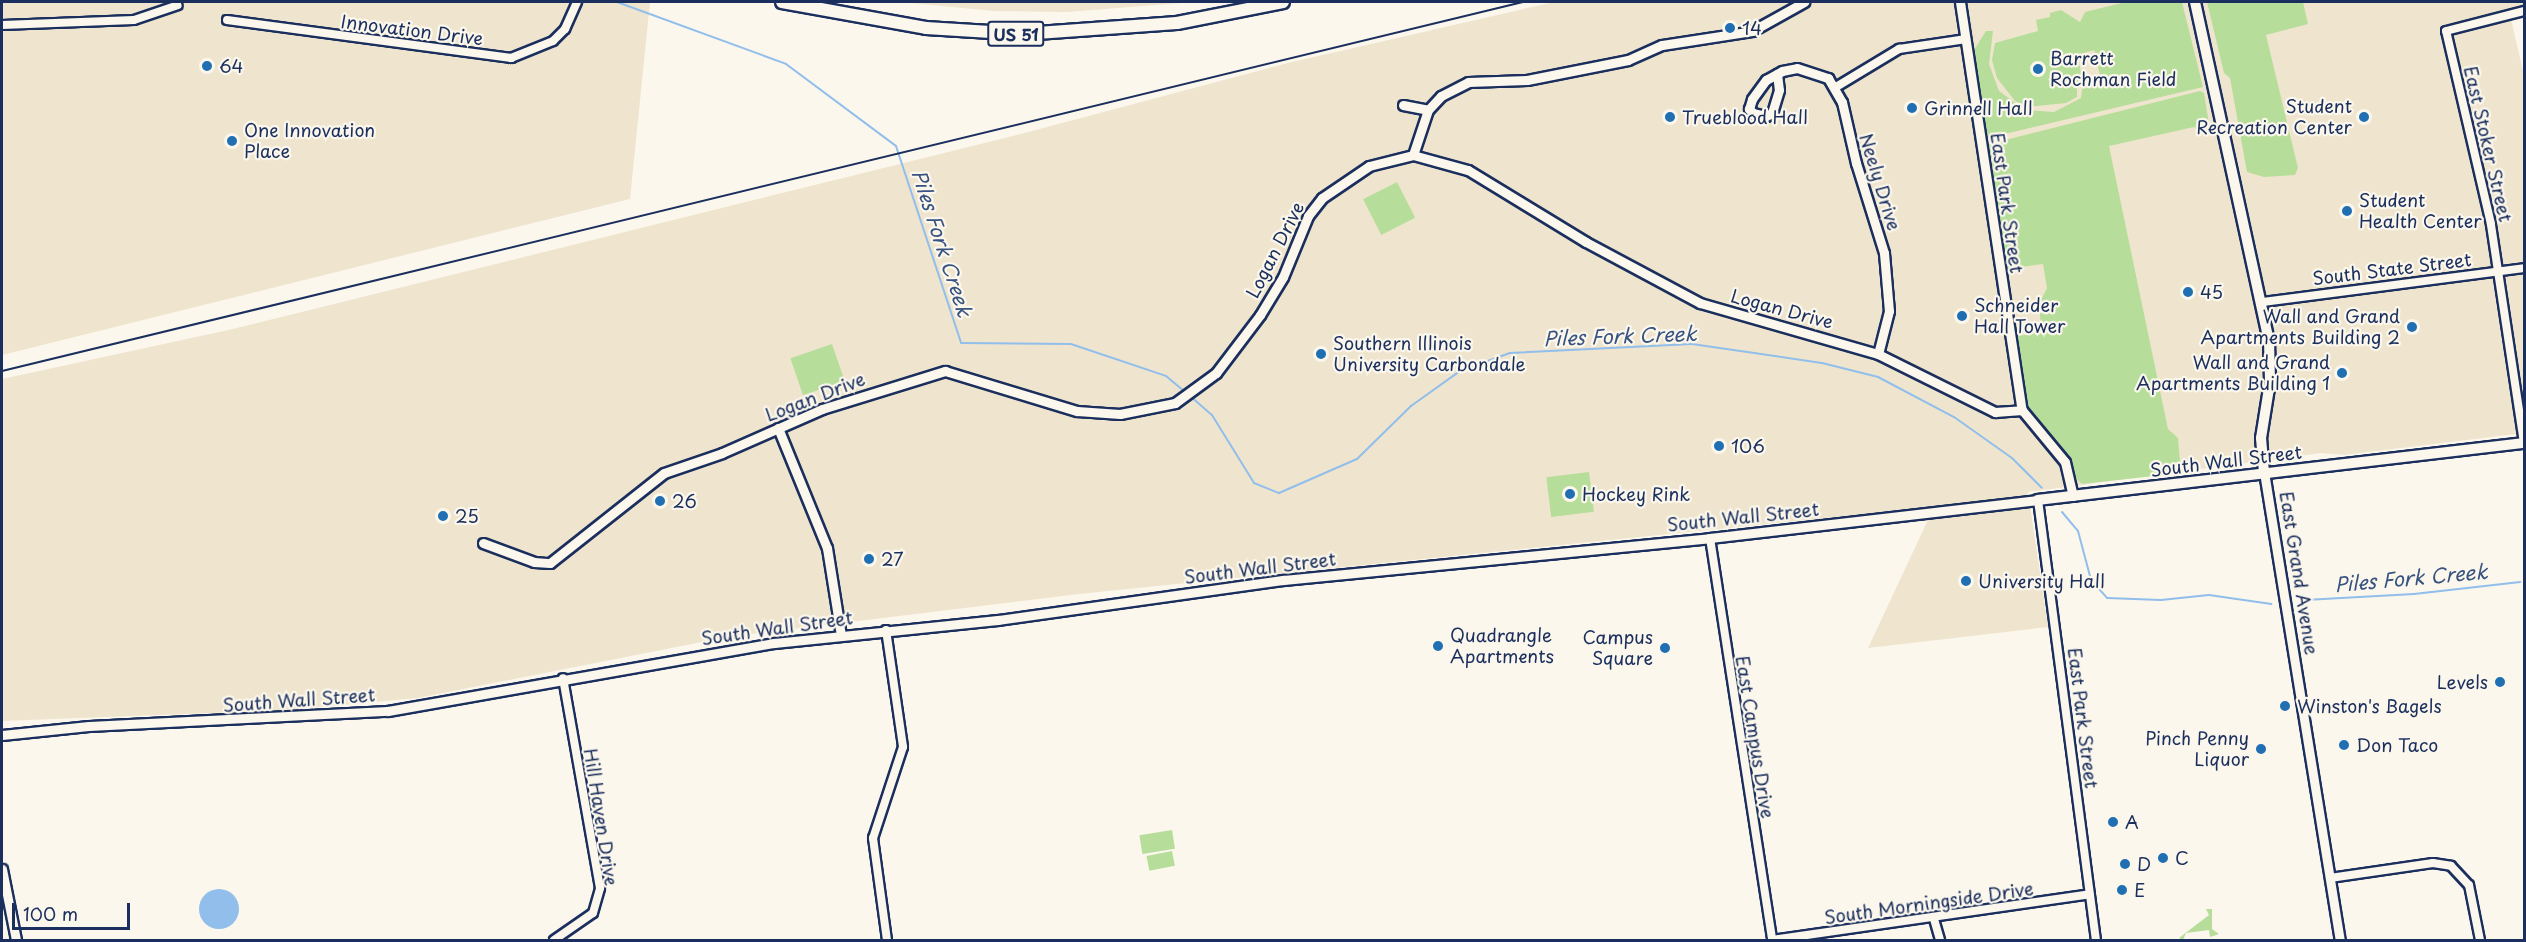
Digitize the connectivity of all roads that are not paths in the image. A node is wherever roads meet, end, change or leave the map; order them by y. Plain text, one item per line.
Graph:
1 (577, 2) edge
2 (782, 2) edge
3 (1283, 2) edge
4 (1804, 2) edge
5 (1960, 2) edge
6 (2195, 2) edge
7 (178, 5) dead end
8 (2524, 11) edge
9 (227, 20) dead end
10 (2, 25) edge
11 (1966, 39) junction
12 (1777, 74) dead end
13 (1836, 87) junction
14 (1403, 105) dead end
15 (1428, 110) junction
16 (1413, 155) junction
17 (2524, 268) edge
18 (2499, 271) junction
19 (2263, 302) junction
20 (1878, 354) junction
21 (2022, 410) junction
22 (778, 428) junction
23 (2524, 443) edge
24 (2264, 472) junction
25 (2073, 496) junction
26 (2038, 500) junction
27 (1710, 538) junction
28 (483, 543) dead end
29 (886, 630) junction
30 (841, 635) junction
31 (563, 678) junction
32 (2, 735) edge
33 (2, 868) edge
34 (2330, 878) junction
35 (2090, 894) junction
36 (1934, 919) junction
37 (16, 940) edge
38 (554, 940) edge
39 (887, 940) edge
40 (1772, 940) edge
41 (1940, 940) edge
42 (2096, 940) edge
43 (2340, 940) edge
44 (2480, 940) edge

1 - 9 street, Innovation Drive
2 - 3 highway, US 51
4 - 15 street
5 - 11 street, East Park Street
6 - 19 main road, East Grand Avenue
7 - 10 street
8 - 18 street, East Stoker Street
11 - 13 street
11 - 21 street, East Park Street
12 - 13 street
13 - 20 street, Neely Drive
14 - 15 street
15 - 16 street
16 - 20 street, Logan Drive
16 - 22 street, Logan Drive
17 - 18 street, South State Street
18 - 19 street, South State Street
18 - 23 street, East Stoker Street
19 - 24 main road, East Grand Avenue
20 - 21 street, Logan Drive
21 - 25 street
22 - 28 street, Logan Drive
22 - 30 street
23 - 24 main road, South Wall Street
24 - 25 main road, South Wall Street
24 - 34 street, East Grand Avenue
25 - 26 main road, South Wall Street
26 - 27 street, South Wall Street
26 - 35 street, East Park Street
27 - 29 street, South Wall Street
27 - 40 street, East Campus Drive
29 - 30 street, South Wall Street
29 - 39 street
30 - 31 street, South Wall Street
31 - 32 street, South Wall Street
31 - 38 street, Hill Haven Drive
33 - 37 street
34 - 43 street, East Grand Avenue
34 - 44 street
35 - 36 street, South Morningside Drive
35 - 42 street, East Park Street
36 - 40 street, South Morningside Drive
36 - 41 street

